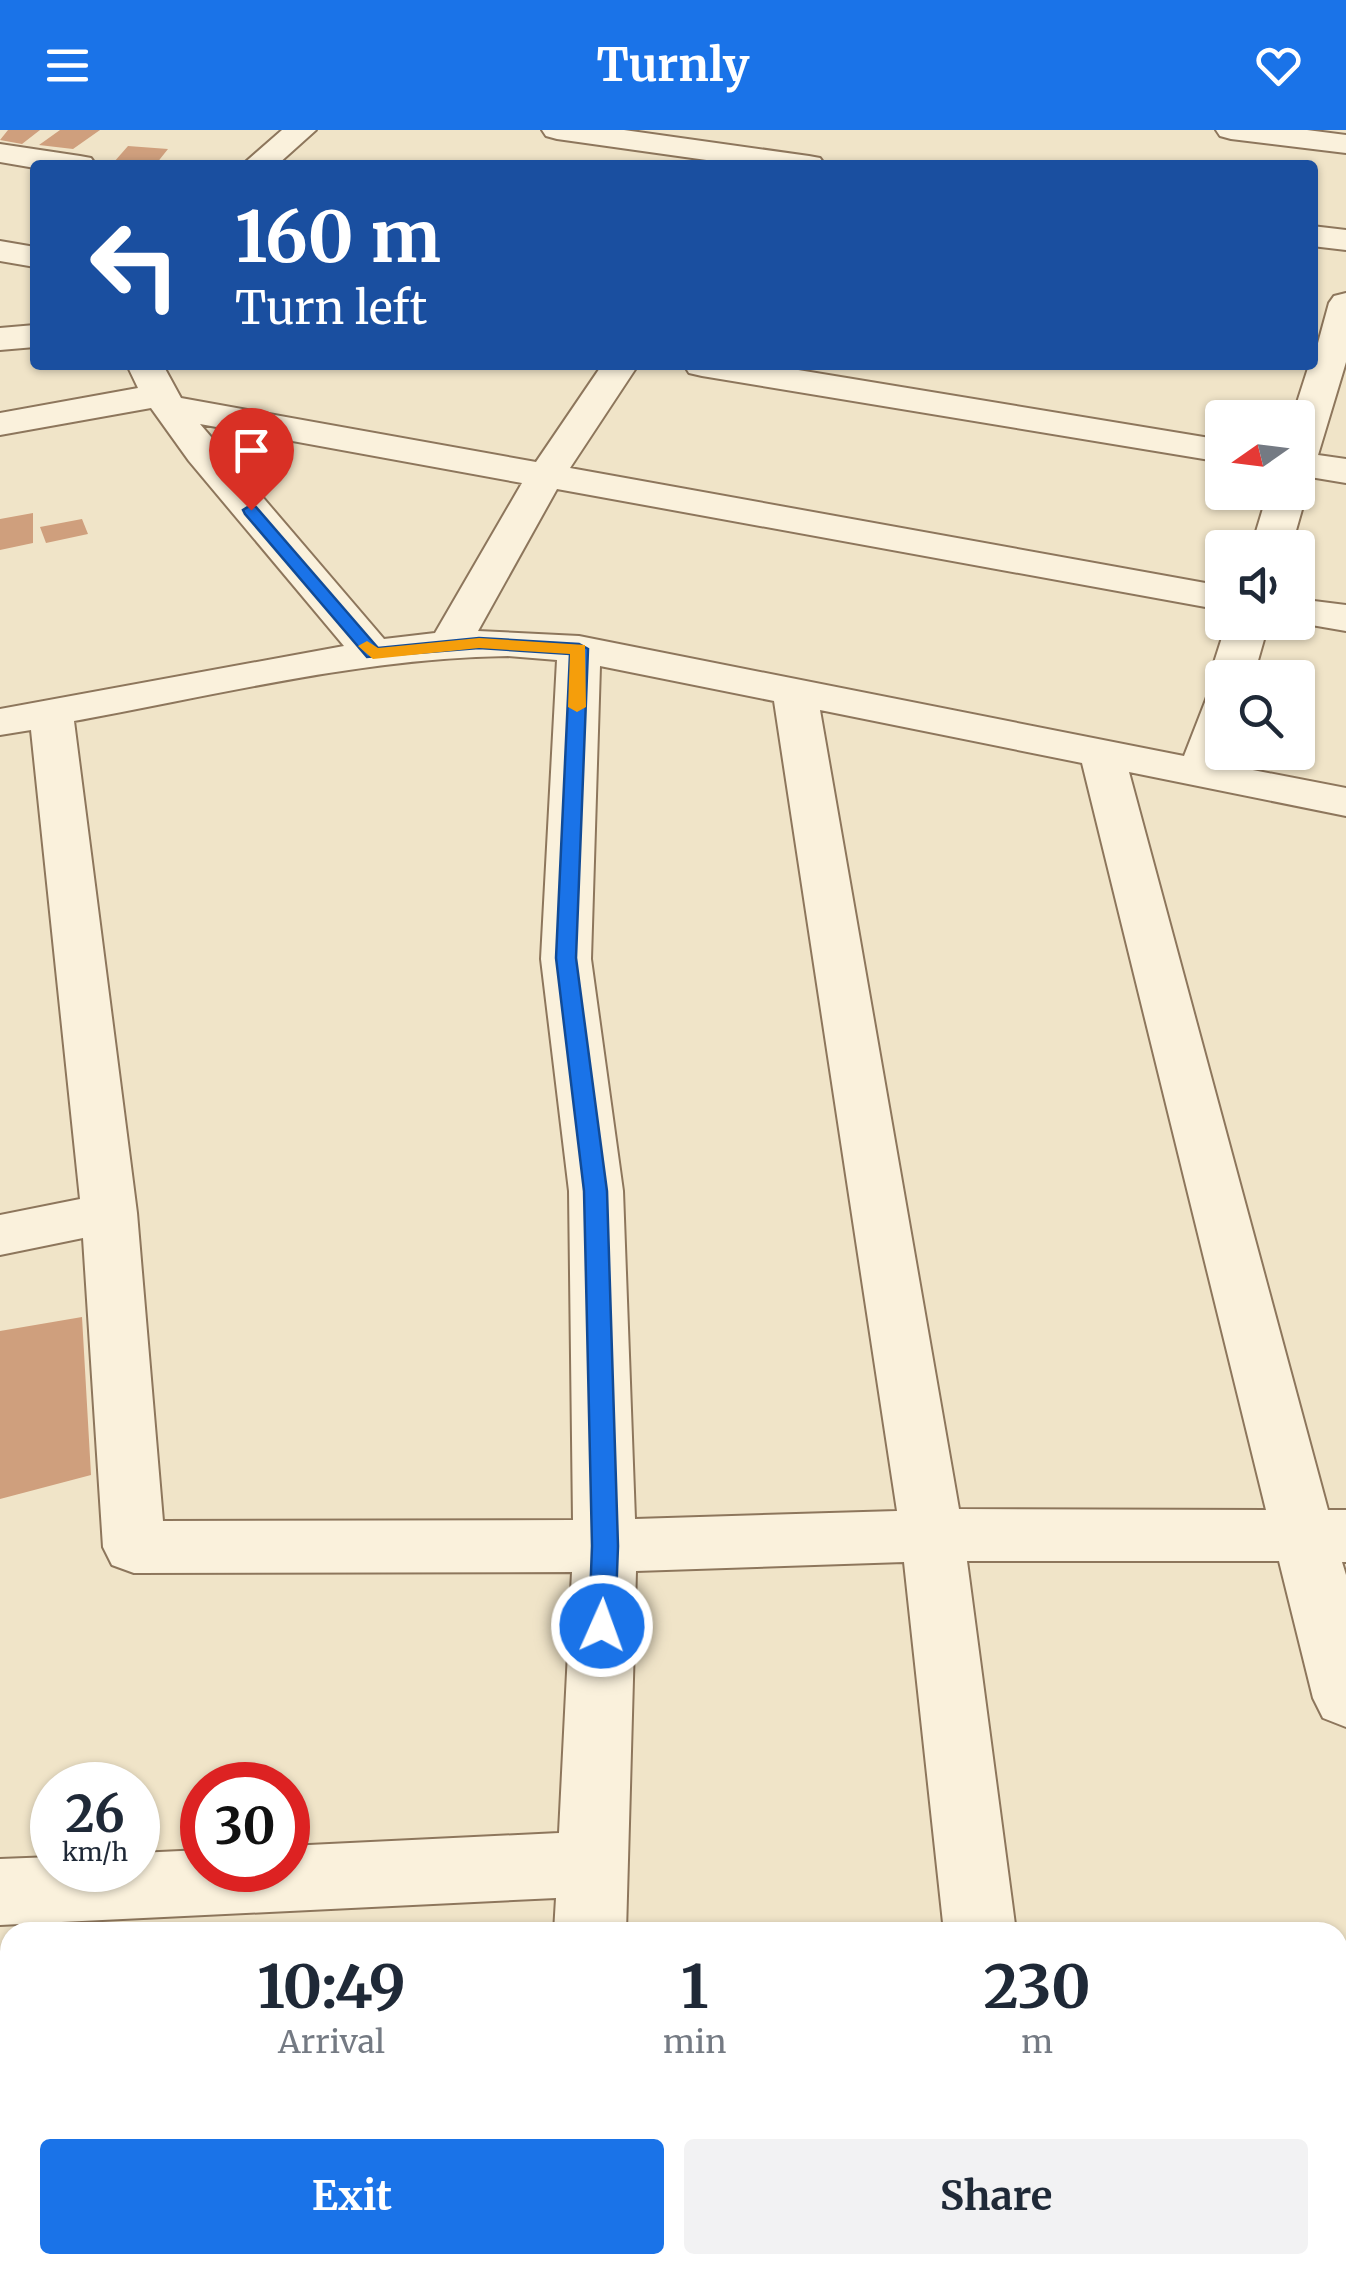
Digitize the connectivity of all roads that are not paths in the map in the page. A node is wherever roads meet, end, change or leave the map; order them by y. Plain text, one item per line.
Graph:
1 (301, 130) edge
2 (558, 130) edge
3 (795, 130) edge
4 (1231, 130) edge
5 (1346, 144) edge
6 (0, 154) edge
7 (44, 160) edge
8 (264, 160) edge
9 (753, 160) edge
10 (774, 160) edge
11 (1318, 237) edge
12 (1346, 240) edge
13 (0, 251) edge
14 (30, 256) edge
15 (1346, 302) edge
16 (30, 336) edge
17 (0, 338) edge
18 (1330, 350) edge
19 (617, 370) edge
20 (732, 370) edge
21 (158, 389) edge
22 (1315, 402) edge
23 (0, 424) edge
24 (1205, 449) edge
25 (1315, 465) edge
26 (1346, 471) edge
27 (546, 475) junction
28 (1205, 595) edge
29 (1315, 613) edge
30 (1346, 618) edge
31 (450, 644) junction
32 (579, 649) junction
33 (373, 654) junction
34 (795, 694) junction
35 (25, 718) edge
36 (1102, 754) junction
37 (1205, 762) edge
38 (1202, 772) junction
39 (1346, 802) edge
40 (109, 1213) junction
41 (0, 1235) edge
42 (932, 1535) junction
43 (1325, 1537) edge
44 (605, 1546) junction
45 (1346, 1698) edge
46 (592, 1864) junction
47 (0, 1892) edge
48 (590, 1922) edge
49 (979, 1922) edge

1 - 8 street
2 - 9 street
3 - 10 street
4 - 5 street
6 - 7 street
11 - 12 street
13 - 14 street
15 - 18 street
16 - 17 street
18 - 22 street
19 - 27 street
20 - 24 street
21 - 23 street
21 - 27 street
21 - 33 street
25 - 26 street
27 - 28 street
27 - 31 street
29 - 30 street
31 - 32 street
31 - 33 street
32 - 34 street
32 - 44 street
33 - 35 street
34 - 36 street
34 - 42 street
35 - 40 street
36 - 38 street
36 - 43 street
37 - 38 street
38 - 39 street
40 - 41 street
40 - 44 street
42 - 43 street
42 - 44 street
42 - 49 street
43 - 45 street
44 - 46 street
46 - 47 street
46 - 48 street

